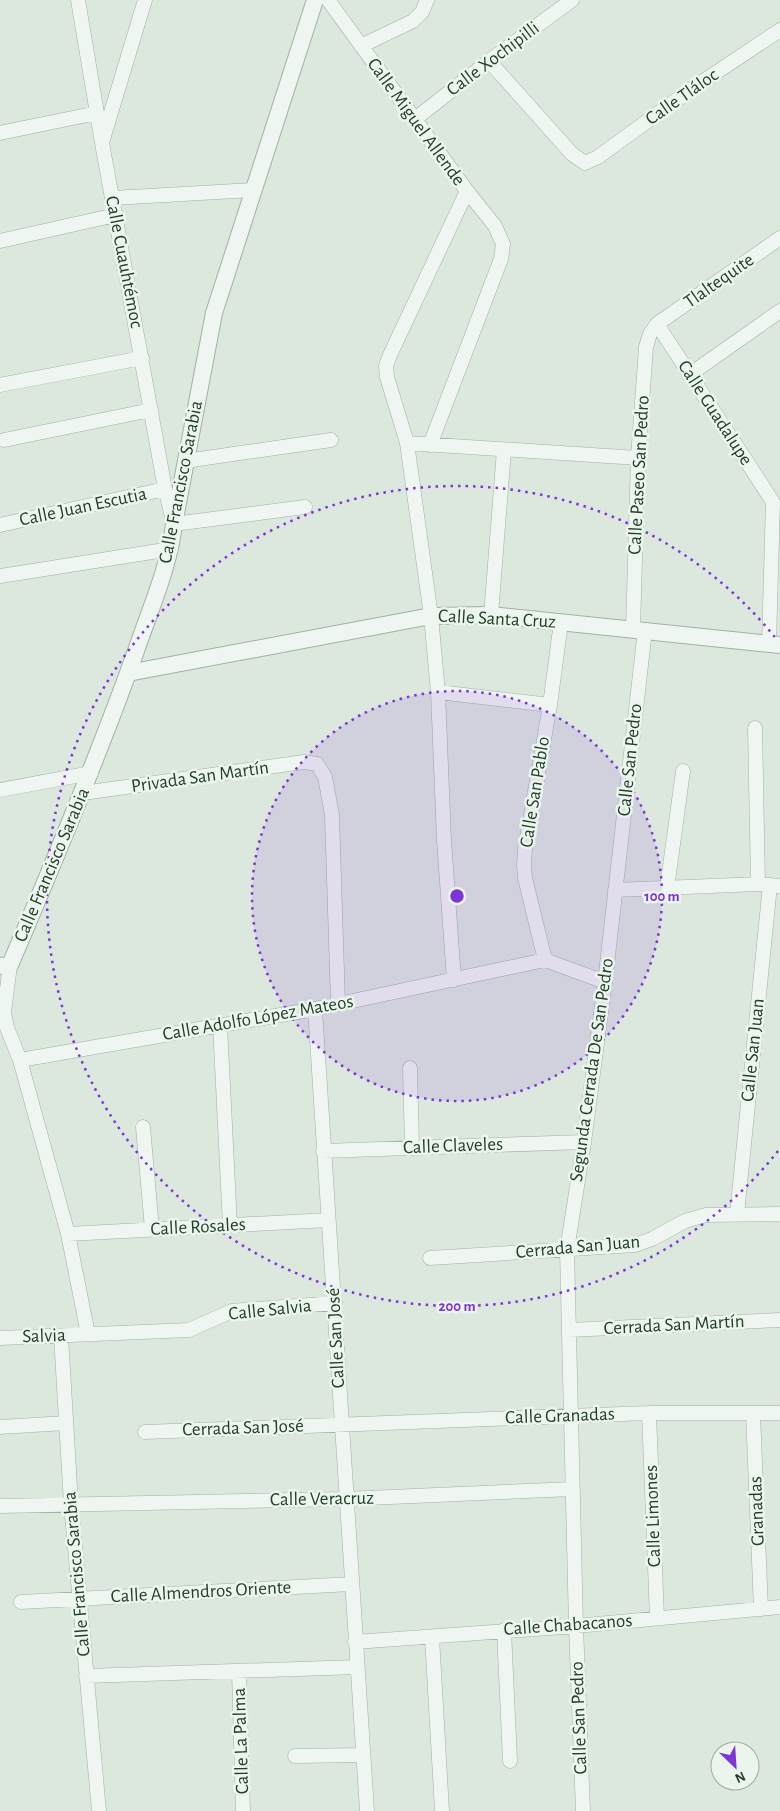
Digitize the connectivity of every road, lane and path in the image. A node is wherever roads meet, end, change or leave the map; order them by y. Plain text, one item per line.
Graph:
1 (78, 0) edge
2 (145, 0) edge
3 (315, 0) edge
4 (328, 0) edge
5 (427, 0) edge
6 (572, 0) edge
7 (780, 30) edge
8 (361, 46) junction
9 (489, 61) junction
10 (97, 113) junction
11 (415, 119) junction
12 (0, 133) edge
13 (102, 143) junction
14 (253, 190) junction
15 (467, 191) junction
16 (112, 198) junction
17 (116, 215) junction
18 (780, 238) edge
19 (0, 242) edge
20 (780, 311) edge
21 (657, 324) junction
22 (142, 358) junction
23 (690, 375) junction
24 (0, 385) edge
25 (151, 410) junction
26 (4, 440) dead end
27 (331, 440) dead end
28 (407, 443) junction
29 (430, 445) junction
30 (504, 450) junction
31 (638, 458) junction
32 (185, 462) junction
33 (165, 489) junction
34 (776, 500) edge
35 (305, 506) dead end
36 (174, 524) junction
37 (0, 525) edge
38 (171, 549) junction
39 (0, 576) edge
40 (491, 615) junction
41 (431, 616) junction
42 (561, 622) junction
43 (639, 630) junction
44 (774, 645) edge
45 (128, 674) junction
46 (438, 692) junction
47 (550, 705) junction
48 (755, 728) dead end
49 (683, 771) dead end
50 (91, 773) junction
51 (0, 790) edge
52 (83, 793) junction
53 (769, 885) edge
54 (667, 888) junction
55 (615, 890) junction
56 (545, 960) junction
57 (5, 966) edge
58 (454, 980) junction
59 (605, 982) junction
60 (338, 1004) junction
61 (315, 1009) junction
62 (220, 1025) junction
63 (20, 1060) junction
64 (410, 1068) dead end
65 (143, 1127) dead end
66 (584, 1142) junction
67 (412, 1147) junction
68 (323, 1151) junction
69 (737, 1214) junction
70 (780, 1214) edge
71 (328, 1220) junction
72 (230, 1225) junction
73 (152, 1229) junction
74 (68, 1234) junction
75 (567, 1250) junction
76 (430, 1258) dead end
77 (334, 1303) junction
78 (780, 1320) edge
79 (569, 1330) junction
80 (88, 1334) junction
81 (61, 1336) junction
82 (0, 1338) edge
83 (649, 1413) junction
84 (753, 1413) junction
85 (780, 1413) edge
86 (571, 1416) junction
87 (66, 1423) junction
88 (341, 1424) junction
89 (0, 1427) edge
90 (145, 1432) dead end
91 (573, 1489) junction
92 (345, 1499) junction
93 (71, 1504) junction
94 (0, 1506) edge
95 (352, 1584) junction
96 (79, 1599) junction
97 (21, 1602) dead end
98 (780, 1607) edge
99 (761, 1608) junction
100 (657, 1618) junction
101 (576, 1626) junction
102 (504, 1630) junction
103 (432, 1636) junction
104 (355, 1642) junction
105 (357, 1667) junction
106 (239, 1671) junction
107 (86, 1676) junction
108 (363, 1755) junction
109 (295, 1756) dead end
110 (510, 1761) dead end
111 (99, 1811) edge
112 (243, 1811) edge
113 (367, 1811) edge
114 (442, 1811) edge
115 (583, 1811) edge

1 - 10 street, Calle Cuauhtémoc
2 - 13 street
3 - 14 street, Calle Francisco Sarabia
4 - 8 street, Calle Miguel Allende
5 - 8 street
6 - 9 street, Calle Xochipilli
7 - 9 street, Calle Tláloc
8 - 11 street, Calle Miguel Allende
9 - 11 street, Calle Xochipilli
10 - 12 street
10 - 13 street, Calle Cuauhtémoc
11 - 15 street, Calle Miguel Allende
13 - 16 street, Calle Cuauhtémoc
14 - 16 street
14 - 32 street, Calle Francisco Sarabia
15 - 28 street
15 - 29 street, Calle Miguel Allende
16 - 17 street, Calle Cuauhtémoc
17 - 19 street
17 - 22 street, Calle Cuauhtémoc
18 - 21 street, Tlaltequite
20 - 23 street
21 - 23 street, Calle Guadalupe
21 - 31 street, Calle Paseo San Pedro
22 - 24 street
22 - 25 street, Calle Cuauhtémoc
23 - 34 street, Calle Guadalupe
25 - 26 street
25 - 33 street, Calle Cuauhtémoc
27 - 32 street
28 - 29 street
28 - 41 street
29 - 30 street
30 - 31 street
30 - 40 street
31 - 43 street, Calle Paseo San Pedro
32 - 36 street, Calle Francisco Sarabia
33 - 36 street, Calle Cuauhtémoc
33 - 37 street, Calle Juan Escutia
34 - 44 street, Calle Guadalupe
35 - 36 street
36 - 38 street, Calle Francisco Sarabia
38 - 39 street
38 - 45 street, Calle Francisco Sarabia
40 - 41 street, Calle Santa Cruz
40 - 42 street, Calle Santa Cruz
41 - 45 street, Calle Santa Cruz
41 - 46 street
42 - 43 street, Calle Santa Cruz
42 - 47 street, Calle San Pablo
43 - 44 street, Calle Santa Cruz
43 - 55 street, Calle San Pedro
45 - 50 street, Calle Francisco Sarabia
46 - 47 street
46 - 58 street
47 - 56 street, Calle San Pablo
48 - 53 street, Calle San Juan
49 - 54 street
50 - 51 street
50 - 52 street, Calle Francisco Sarabia
52 - 57 street, Calle Francisco Sarabia
52 - 60 street, Privada San Martín
53 - 54 street
53 - 69 street, Calle San Juan
54 - 55 street
55 - 59 street, Segunda Cerrada De San Pedro
56 - 58 street, Calle Adolfo López Mateos
56 - 59 street
57 - 63 street, Calle Francisco Sarabia
58 - 60 street, Calle Adolfo López Mateos
59 - 66 street, Segunda Cerrada De San Pedro
60 - 61 street, Calle Adolfo López Mateos
61 - 62 street, Calle Adolfo López Mateos
61 - 68 street, Calle San José
62 - 63 street, Calle Adolfo López Mateos
62 - 72 street
63 - 74 street
64 - 67 street
65 - 73 street
66 - 67 street, Calle Claveles
66 - 75 street, Segunda Cerrada De San Pedro
67 - 68 street, Calle Claveles
68 - 71 street, Calle San José
69 - 70 street, Cerrada San Juan
69 - 75 street, Cerrada San Juan
71 - 72 street, Calle Rosales
71 - 77 street, Calle San José
72 - 73 street, Calle Rosales
73 - 74 street, Calle Rosales
74 - 80 street
75 - 76 street, Cerrada San Juan
75 - 79 street
77 - 80 street, Calle Salvia
77 - 88 street, Calle San José
78 - 79 street, Cerrada San Martín
79 - 86 street
80 - 81 street, Salvia
81 - 82 street, Salvia
81 - 87 street, Calle Francisco Sarabia
83 - 84 street, Calle Granadas
83 - 86 street, Calle Granadas
83 - 100 street, Calle Limones
84 - 85 street, Calle Granadas
84 - 99 street, Granadas
86 - 88 street, Calle Granadas
86 - 91 street
87 - 89 street
87 - 93 street, Calle Francisco Sarabia
88 - 90 street, Cerrada San José
88 - 92 street, Calle San José
91 - 92 street, Calle Veracruz
91 - 101 street
92 - 93 street, Calle Veracruz
92 - 95 street, Calle San José
93 - 94 street, Calle Veracruz
93 - 96 street, Calle Francisco Sarabia
95 - 96 street, Calle Almendros Oriente
95 - 104 street, Calle San José
96 - 97 street, Calle Almendros Oriente
96 - 107 street, Calle Francisco Sarabia
98 - 99 street, Calle Chabacanos
99 - 100 street, Calle Chabacanos
100 - 101 street, Calle Chabacanos
101 - 102 street, Calle Chabacanos
101 - 115 street, Calle San Pedro
102 - 103 street, Calle Chabacanos
102 - 110 street
103 - 104 street, Calle Chabacanos
103 - 114 street
104 - 105 street, Calle San José
105 - 106 street
105 - 108 street
106 - 107 street
106 - 112 street, Calle La Palma
107 - 111 street, Calle Francisco Sarabia
108 - 109 street
108 - 113 street

